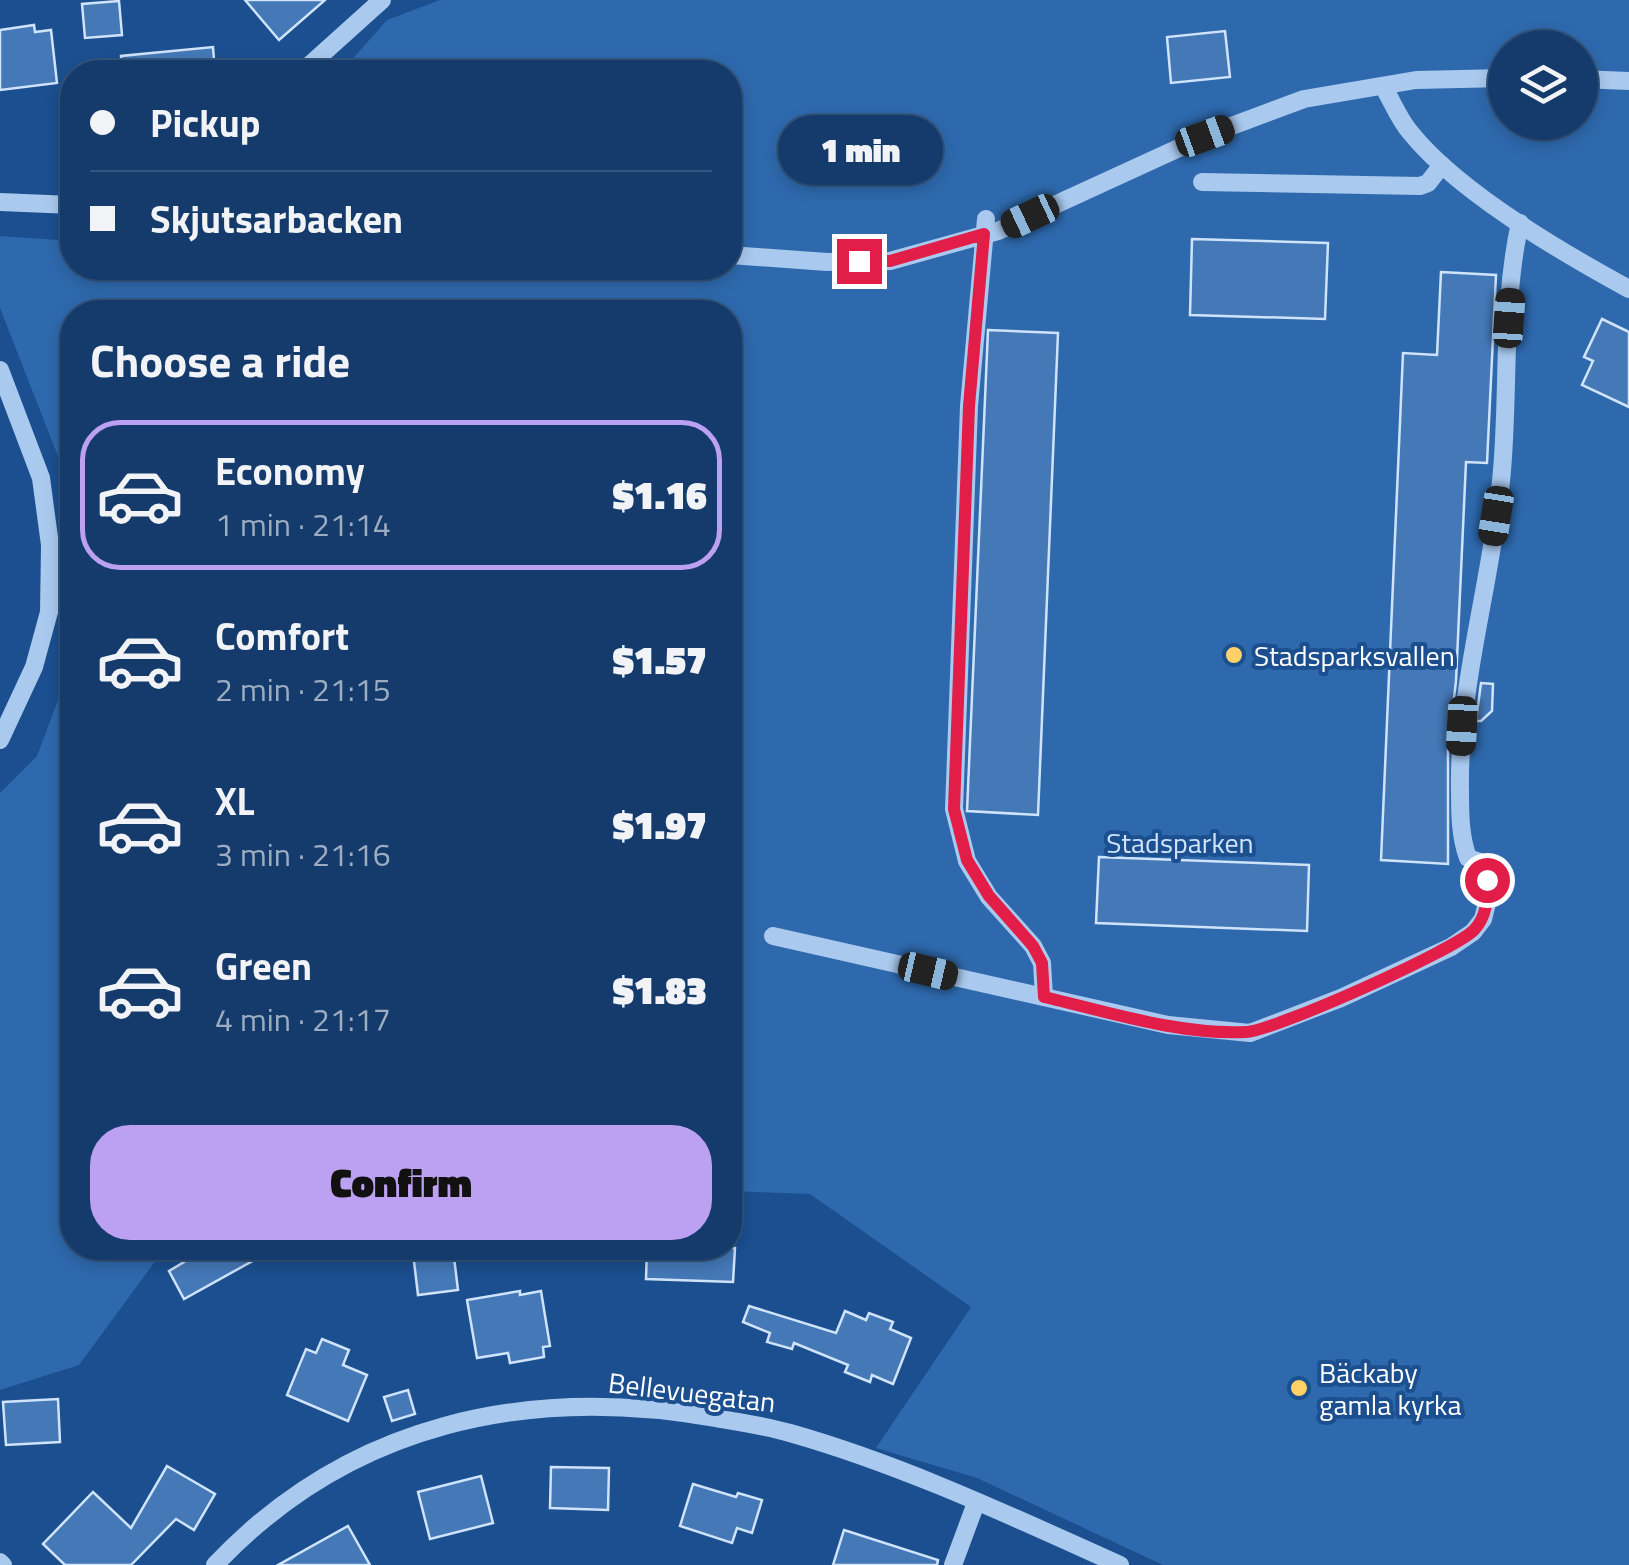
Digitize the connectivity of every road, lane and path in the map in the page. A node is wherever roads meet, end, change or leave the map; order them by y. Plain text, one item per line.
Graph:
1 (382, 0) edge
2 (315, 60) edge
3 (1488, 78) edge
4 (1598, 80) edge
5 (1609, 80) junction
6 (1629, 81) edge
7 (1383, 86) junction
8 (1629, 92) edge
9 (1442, 165) junction
10 (1202, 182) dead end
11 (0, 202) edge
12 (60, 204) edge
13 (1520, 224) junction
14 (985, 227) junction
15 (742, 256) edge
16 (1629, 290) edge
17 (0, 370) edge
18 (0, 740) edge
19 (773, 936) dead end
20 (1044, 997) junction
21 (976, 1503) junction
22 (215, 1565) edge
23 (952, 1565) edge
24 (1120, 1565) edge

1 - 2 street
3 - 7 street
4 - 5 street
5 - 6 street
5 - 8 street
7 - 9 street
7 - 14 street
9 - 10 street
9 - 13 street
11 - 12 street
13 - 16 street
13 - 20 street
14 - 15 street
14 - 20 street
17 - 18 street
19 - 20 street
21 - 22 street, Bellevuegatan
21 - 23 street
21 - 24 street, Bellevuegatan

